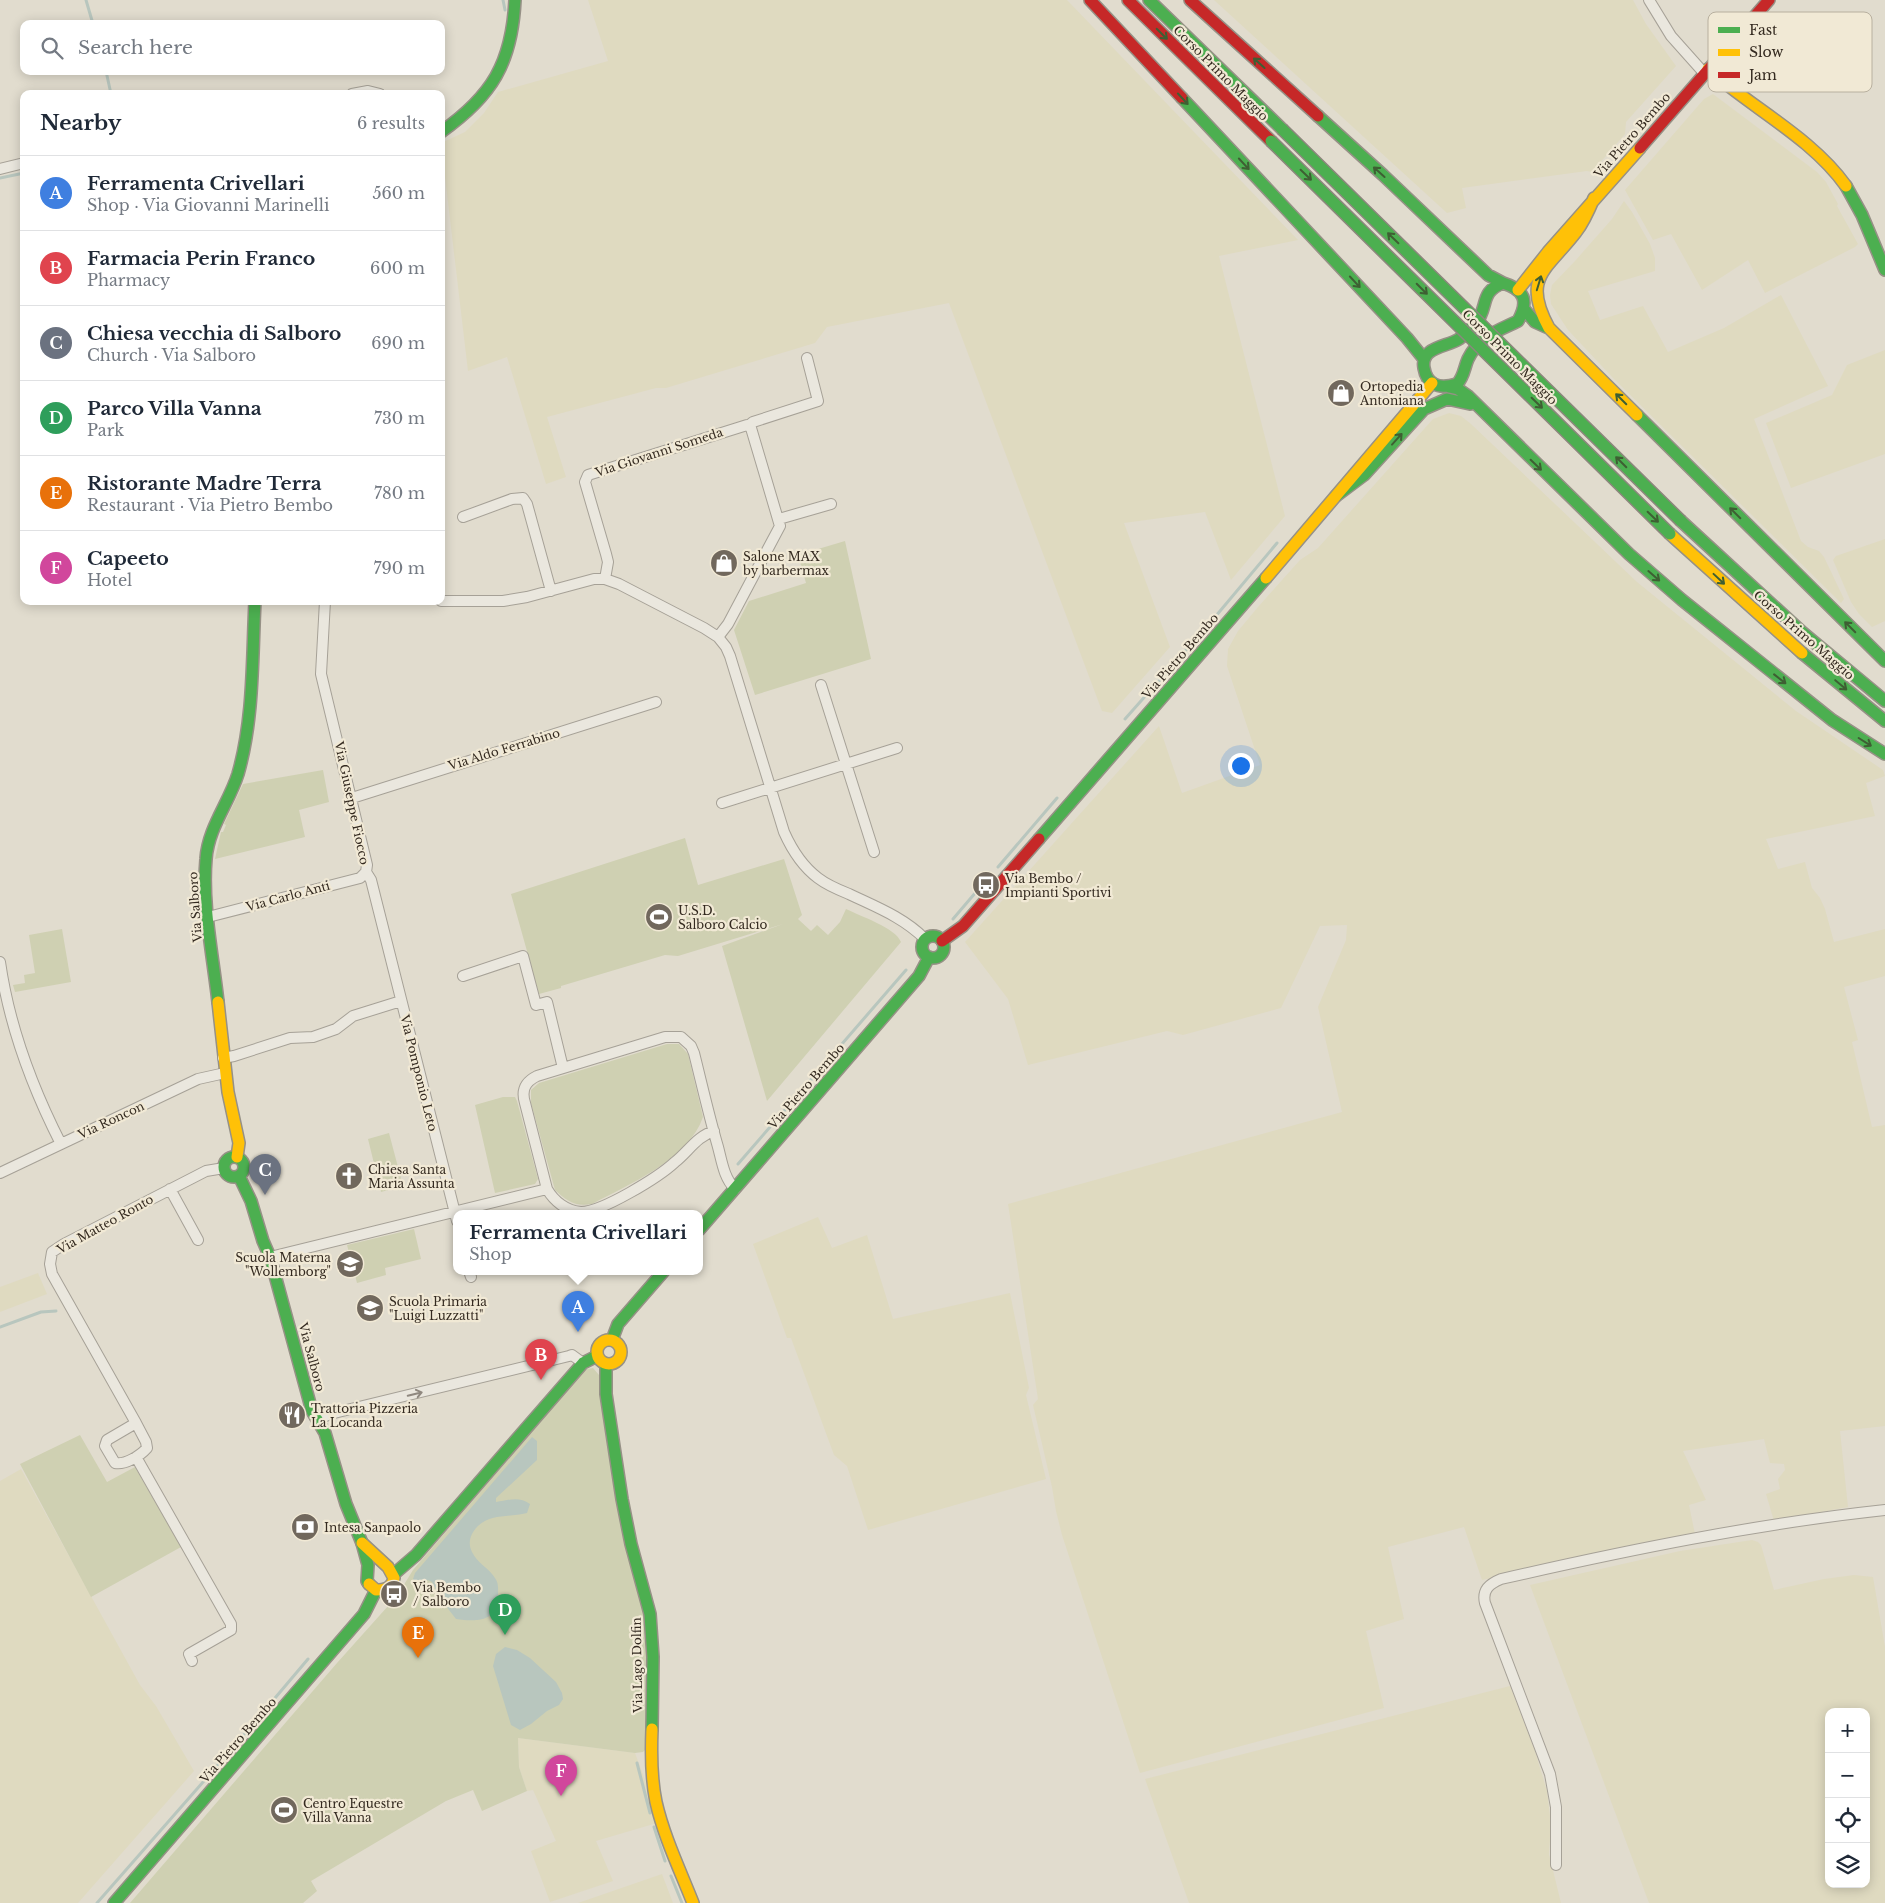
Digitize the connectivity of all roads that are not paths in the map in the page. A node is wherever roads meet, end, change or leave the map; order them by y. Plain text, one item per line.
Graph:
1 (515, 0) edge
2 (1090, 0) edge
3 (1128, 0) edge
4 (1149, 0) edge
5 (1190, 0) edge
6 (1649, 0) edge
7 (1769, 0) edge
8 (1758, 12) edge
9 (1708, 69) edge
10 (1706, 71) junction
11 (1734, 92) edge
12 (445, 129) edge
13 (20, 164) edge
14 (0, 169) edge
15 (1594, 198) junction
16 (1885, 270) edge
17 (1503, 283) junction
18 (1518, 290) junction
19 (1524, 309) junction
20 (1549, 328) junction
21 (807, 358) dead end
22 (1424, 359) junction
23 (1432, 383) junction
24 (1449, 386) junction
25 (1476, 406) junction
26 (748, 426) junction
27 (1336, 496) junction
28 (831, 504) dead end
29 (463, 517) dead end
30 (779, 519) junction
31 (605, 579) junction
32 (551, 591) junction
33 (445, 600) edge
34 (255, 605) edge
35 (325, 605) edge
36 (718, 637) junction
37 (1885, 662) edge
38 (822, 685) dead end
39 (1885, 700) edge
40 (656, 702) dead end
41 (1885, 721) edge
42 (897, 748) dead end
43 (1885, 754) edge
44 (846, 764) junction
45 (771, 787) junction
46 (352, 798) junction
47 (722, 803) dead end
48 (874, 852) dead end
49 (366, 872) junction
50 (208, 917) junction
51 (924, 939) junction
52 (942, 941) junction
53 (929, 957) junction
54 (0, 962) edge
55 (463, 976) dead end
56 (401, 1001) junction
57 (223, 1058) junction
58 (563, 1068) junction
59 (225, 1073) junction
60 (714, 1131) junction
61 (61, 1144) junction
62 (237, 1157) junction
63 (224, 1168) junction
64 (0, 1173) edge
65 (240, 1176) junction
66 (170, 1189) junction
67 (547, 1189) junction
68 (735, 1189) junction
69 (454, 1210) edge
70 (458, 1210) edge
71 (569, 1210) edge
72 (593, 1210) edge
73 (453, 1211) edge
74 (703, 1225) edge
75 (198, 1240) dead end
76 (270, 1256) junction
77 (661, 1275) edge
78 (612, 1340) junction
79 (602, 1360) junction
80 (583, 1364) junction
81 (317, 1420) junction
82 (136, 1422) junction
83 (136, 1457) junction
84 (1885, 1510) edge
85 (362, 1543) junction
86 (386, 1565) junction
87 (368, 1572) junction
88 (394, 1574) junction
89 (376, 1590) junction
90 (192, 1660) dead end
91 (1556, 1865) dead end
92 (114, 1903) edge
93 (693, 1903) edge

1 - 12 main road
2 -> 22 main road
3 -> 41 main road, Corso Primo Maggio, bridge
39 -> 4 main road, Corso Primo Maggio, bridge
17 -> 5 main road
6 - 10 street
7 - 8 main road, Via Pietro Bembo
9 - 10 main road, Via Pietro Bembo
10 - 15 main road, Via Pietro Bembo
11 - 16 main road
13 - 14 street
15 - 18 main road, Via Pietro Bembo
20 -> 15 main road
17 - 18 main road
17 - 22 main road
18 - 19 main road
19 - 20 main road
19 - 24 main road
37 -> 20 main road
21 - 26 street, Via Giovanni Someda
22 - 23 main road
23 - 24 main road
23 - 27 main road, Via Pietro Bembo
24 - 25 main road
27 -> 25 main road
25 -> 43 main road
26 - 30 street
26 - 31 street, Via Giovanni Someda
27 - 52 main road, Via Pietro Bembo
28 - 30 street
29 - 32 street
30 - 36 street
31 - 32 street
31 - 36 street
32 - 33 street
34 - 50 main road, Via Salboro
35 - 46 street, Via Giuseppe Fiocco
36 - 45 street
38 - 44 street
40 - 46 street, Via Aldo Ferrabino
42 - 44 street
44 - 45 street
44 - 48 street
45 - 47 street
45 - 51 street
46 - 49 street, Via Giuseppe Fiocco
49 - 50 street, Via Carlo Anti
49 - 56 street, Via Giuseppe Fiocco
50 - 57 main road, Via Salboro
51 - 52 main road
51 - 53 main road
52 - 53 main road, Via Pietro Bembo
53 - 68 main road, Via Pietro Bembo
54 - 61 street
55 - 58 street
56 - 57 street, Via Pomponio Leto
56 - 69 street, Via Pomponio Leto
57 - 59 main road, Via Salboro
58 - 60 street
58 - 67 street
59 - 61 street, Via Roncon
59 - 62 main road, Via Salboro
60 - 68 street
60 - 72 street
61 - 64 street, Via Roncon
62 - 63 main road
62 - 65 main road, Via Salboro
63 - 65 main road
63 - 66 street, Via Matteo Ronto
65 - 76 main road, Via Salboro
66 - 75 street
66 - 82 street, Via Matteo Ronto
67 - 70 street
67 - 71 street
68 - 74 main road, Via Pietro Bembo
73 - 76 street
76 - 81 main road, Via Salboro
77 - 78 main road
78 - 79 main road
78 - 79 main road
79 - 80 main road
79 - 93 main road, Via Lago Dolfin
81 -> 80 street
80 - 88 main road
81 - 85 main road, Via Salboro
82 - 83 street, Via Matteo Ronto
82 - 83 street
83 - 90 street
84 - 91 street
85 - 86 main road, Via Salboro
85 - 87 main road, Via Salboro
86 - 87 main road
86 - 88 main road
87 - 89 main road
88 - 89 main road
89 - 92 main road, Via Pietro Bembo

